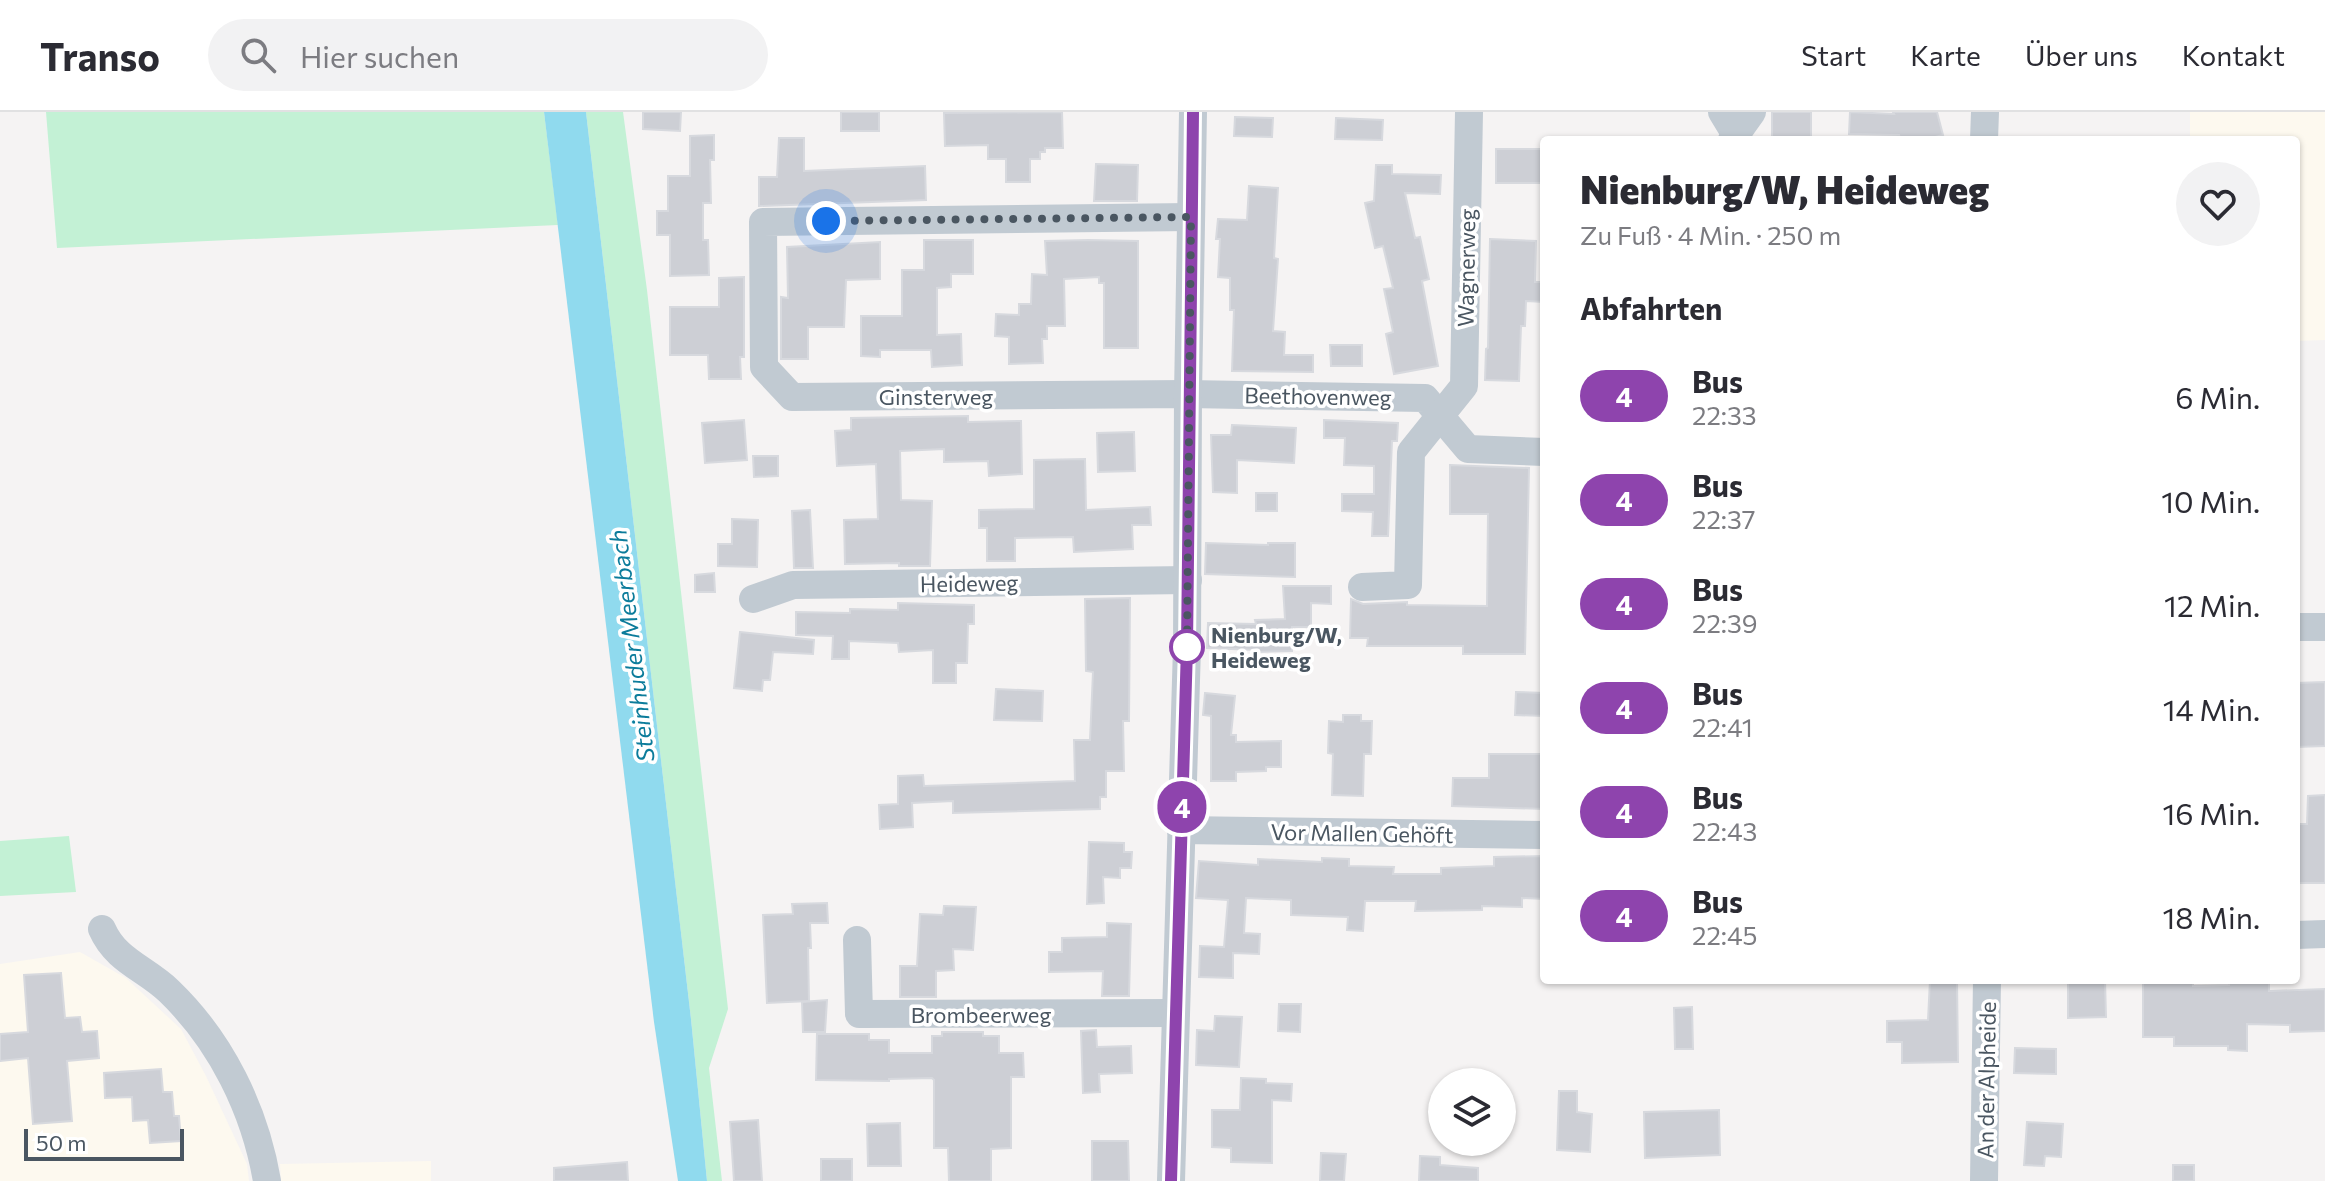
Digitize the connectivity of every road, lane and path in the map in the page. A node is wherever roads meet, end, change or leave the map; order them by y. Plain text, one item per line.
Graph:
1 (1193, 112) edge
2 (1469, 112) edge
3 (1752, 112) edge
4 (1985, 112) edge
5 (1732, 132) edge
6 (1984, 136) edge
7 (1191, 217) junction
8 (1188, 394) junction
9 (1440, 416) junction
10 (1540, 452) edge
11 (1188, 580) junction
12 (1362, 587) dead end
13 (753, 599) dead end
14 (2300, 627) edge
15 (2325, 627) edge
16 (1181, 830) junction
17 (1540, 835) edge
18 (102, 929) dead end
19 (2325, 934) edge
20 (2300, 935) edge
21 (857, 940) dead end
22 (1987, 984) edge
23 (1176, 1013) junction
24 (267, 1181) edge
25 (1171, 1181) edge
26 (1984, 1181) edge

1 - 7 street
2 - 9 street, Wagnerweg
3 - 5 street
4 - 6 street
7 - 8 street
7 - 8 street, Ginsterweg
8 - 9 street, Beethovenweg
8 - 11 street
9 - 10 street, Beethovenweg
9 - 12 street
11 - 13 street, Heideweg
11 - 16 street
14 - 15 street
16 - 17 street, Vor Mallen Gehöft
16 - 23 street
18 - 24 street
19 - 20 street
21 - 23 street, Brombeerweg
22 - 26 street, An der Alpheide
23 - 25 street

